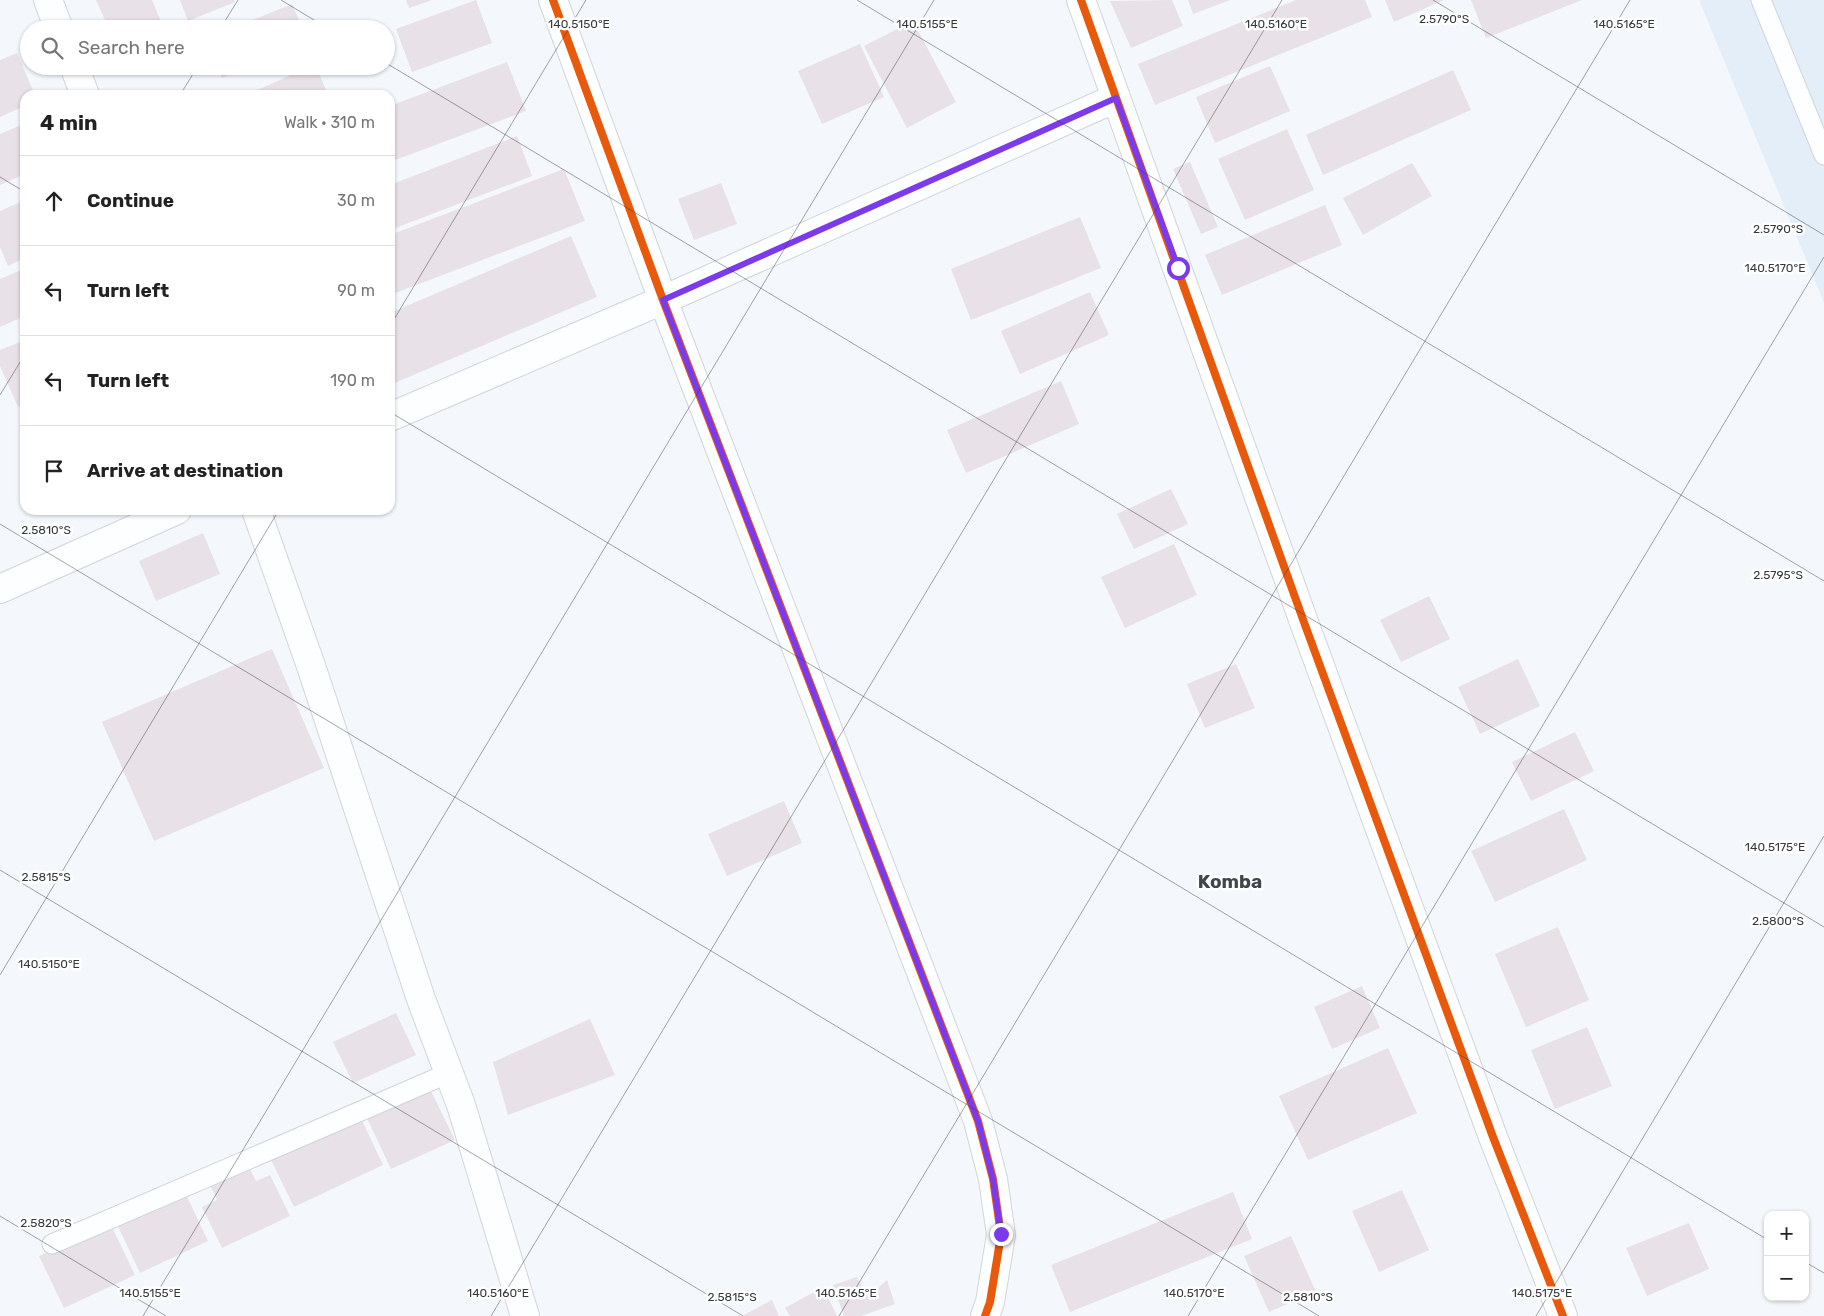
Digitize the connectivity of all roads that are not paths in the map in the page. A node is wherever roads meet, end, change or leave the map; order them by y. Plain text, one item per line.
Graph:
1 (48, 0) edge
2 (553, 0) edge
3 (1081, 0) edge
4 (1761, 0) edge
5 (56, 20) edge
6 (77, 75) edge
7 (83, 90) edge
8 (1116, 98) junction
9 (1824, 155) edge
10 (663, 300) junction
11 (395, 415) edge
12 (166, 515) edge
13 (258, 515) edge
14 (0, 589) edge
15 (449, 1073) junction
16 (52, 1244) dead end
17 (525, 1316) edge
18 (985, 1316) edge
19 (1563, 1316) edge

1 - 5 street
2 - 10 street
3 - 8 street
4 - 9 lane
6 - 7 street
8 - 10 street
8 - 19 street
10 - 11 street
10 - 18 street
12 - 14 street
13 - 15 street
15 - 16 lane
15 - 17 street

